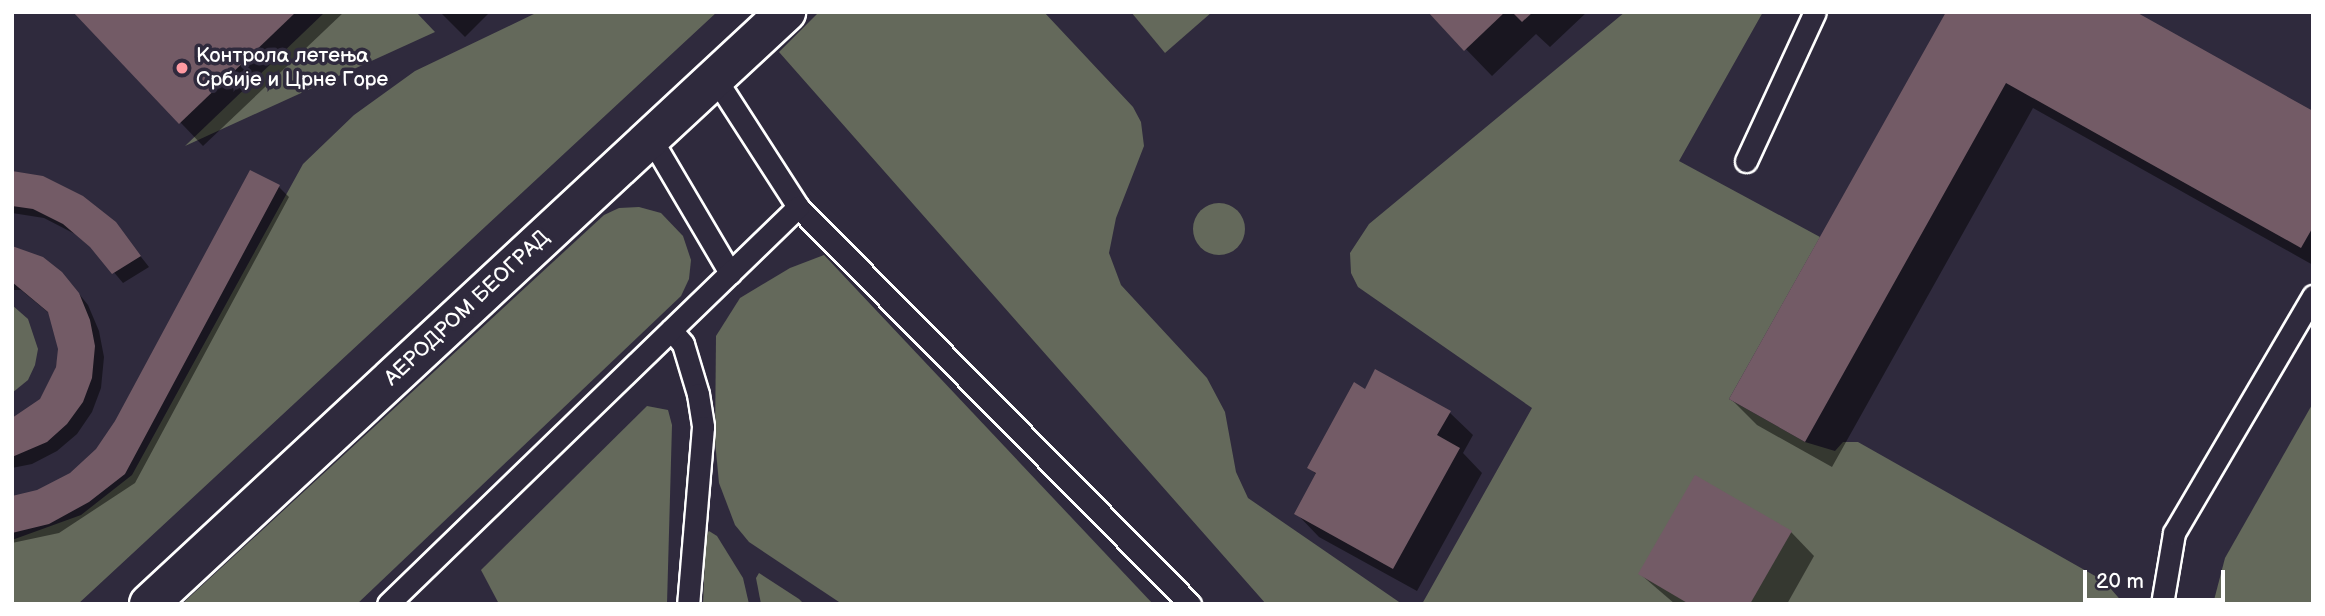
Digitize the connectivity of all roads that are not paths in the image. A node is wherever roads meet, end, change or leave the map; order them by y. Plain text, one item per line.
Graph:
1 (786, 12) edge
2 (1815, 12) edge
3 (715, 78) junction
4 (650, 137) junction
5 (1746, 160) dead end
6 (798, 207) junction
7 (730, 273) junction
8 (2313, 296) edge
9 (671, 330) junction
10 (149, 604) edge
11 (388, 604) edge
12 (688, 604) edge
13 (1190, 604) edge
14 (2162, 604) edge

1 - 3 street, АЕРОДРОМ БЕОГРАД
2 - 5 lane
3 - 4 street, АЕРОДРОМ БЕОГРАД
3 - 6 lane
4 - 7 lane
4 - 10 street, АЕРОДРОМ БЕОГРАД
6 - 7 lane
6 - 13 lane
7 - 9 lane
8 - 14 lane
9 - 11 lane
9 - 12 lane

